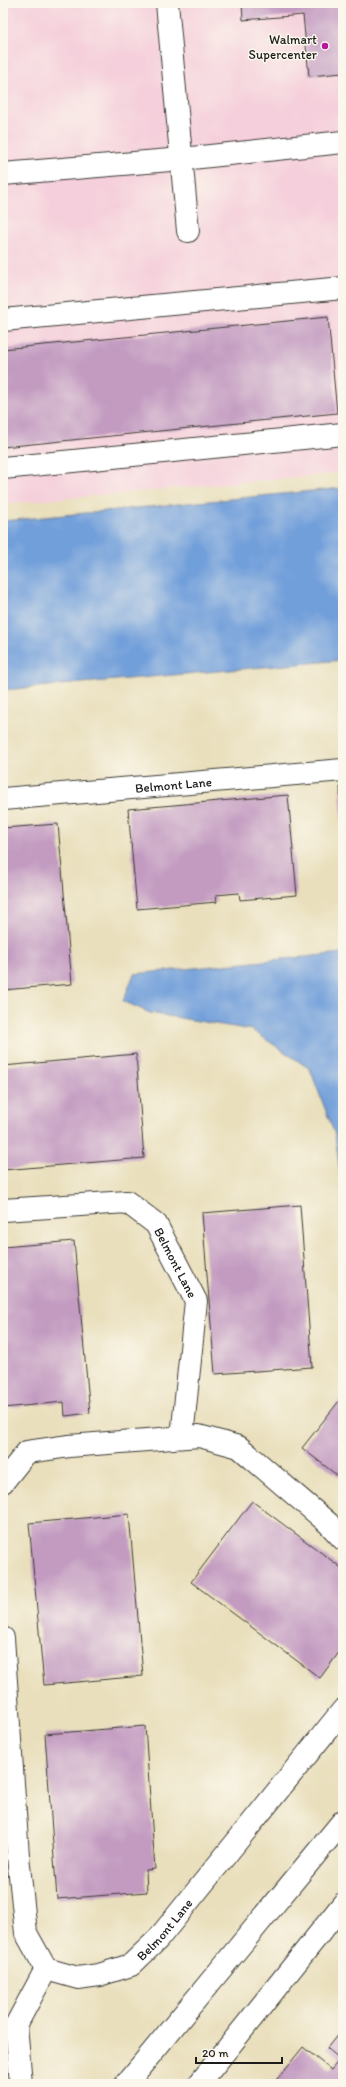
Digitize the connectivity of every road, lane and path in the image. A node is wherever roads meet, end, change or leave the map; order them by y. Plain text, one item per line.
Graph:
1 (167, 3) edge
2 (343, 142) edge
3 (182, 159) junction
4 (3, 174) edge
5 (188, 231) dead end
6 (343, 288) edge
7 (3, 320) edge
8 (343, 434) edge
9 (3, 468) edge
10 (343, 770) edge
11 (3, 799) edge
12 (3, 1210) edge
13 (182, 1437) junction
14 (3, 1482) edge
15 (343, 1539) edge
16 (3, 1638) edge
17 (343, 1710) edge
18 (343, 1821) edge
19 (341, 1912) edge
20 (46, 1969) junction
21 (21, 2084) edge
22 (126, 2084) edge
23 (199, 2084) edge

1 - 3 street
2 - 3 street
3 - 4 street
3 - 5 street
6 - 7 street
8 - 9 street
10 - 11 street, Belmont Lane
12 - 13 street, Belmont Lane
13 - 14 street
13 - 15 street
16 - 20 street
17 - 20 street, Belmont Lane
18 - 22 street
19 - 23 street
20 - 21 street

